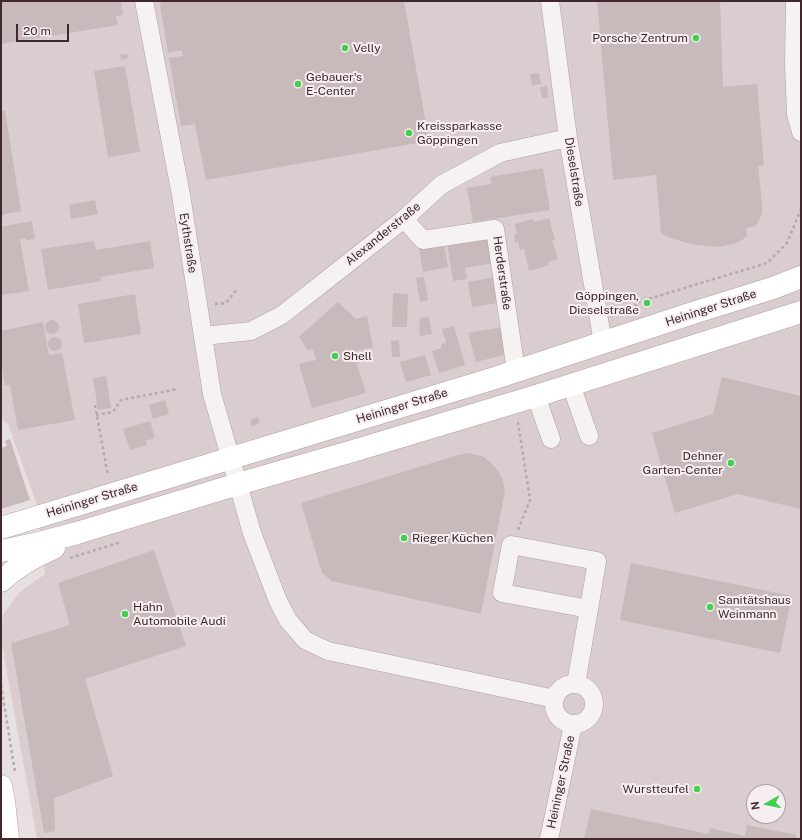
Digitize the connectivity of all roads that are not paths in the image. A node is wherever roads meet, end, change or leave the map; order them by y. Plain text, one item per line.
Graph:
1 (144, 1) edge
2 (550, 1) edge
3 (795, 1) edge
4 (801, 132) edge
5 (568, 138) junction
6 (404, 218) junction
7 (801, 277) edge
8 (801, 312) edge
9 (203, 336) junction
10 (603, 343) junction
11 (557, 358) junction
12 (516, 371) junction
13 (571, 385) junction
14 (536, 396) junction
15 (589, 436) dead end
16 (552, 439) dead end
17 (230, 458) junction
18 (238, 484) junction
19 (1, 528) edge
20 (77, 533) junction
21 (1, 551) edge
22 (1, 581) edge
23 (589, 608) junction
24 (576, 684) junction
25 (555, 699) junction
26 (573, 725) junction
27 (7, 787) edge
28 (8, 839) edge
29 (17, 839) edge
30 (549, 839) edge

1 - 9 street, Eythstraße
2 - 5 street, Dieselstraße
3 - 4 street
5 - 6 street, Alexanderstraße
5 - 10 street, Dieselstraße
6 - 9 street, Alexanderstraße
6 - 12 street, Herderstraße
7 - 10 main road, Heininger Straße
8 - 13 main road
9 - 17 street, Eythstraße
10 - 11 main road, Heininger Straße
11 - 12 main road, Heininger Straße
11 - 14 main road
12 - 17 main road, Heininger Straße
13 - 14 main road
13 - 15 street
14 - 16 street
14 - 18 main road
17 - 18 street, Eythstraße
17 - 19 main road, Heininger Straße
18 - 20 main road
18 - 25 street, Eythstraße
20 - 21 main road
20 - 22 main road
23 - 23 street
23 - 24 street
24 - 25 street
24 - 26 street
25 - 26 street
26 - 30 street, Heininger Straße
27 - 28 main road
27 - 29 main road

